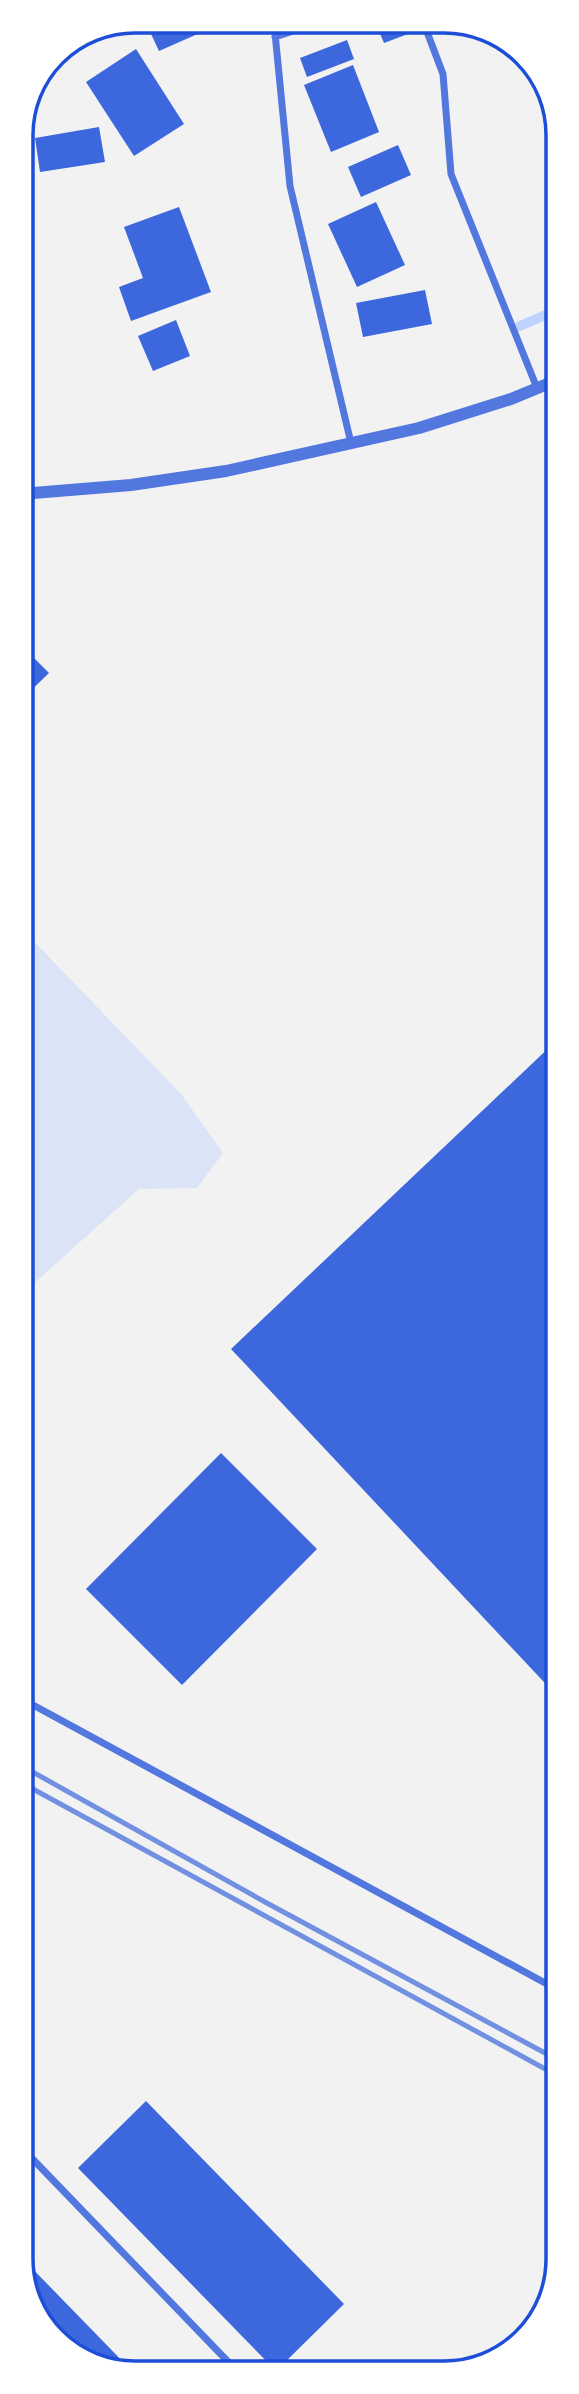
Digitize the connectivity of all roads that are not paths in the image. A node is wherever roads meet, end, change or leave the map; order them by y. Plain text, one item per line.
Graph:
1 (275, 33) edge
2 (287, 33) edge
3 (427, 33) edge
4 (275, 37) junction
5 (546, 384) edge
6 (537, 388) junction
7 (351, 443) junction
8 (33, 493) edge
9 (33, 1705) edge
10 (546, 1983) edge
11 (33, 2159) edge
12 (227, 2361) edge

1 - 4 street
2 - 4 street
3 - 6 street
4 - 7 street
5 - 6 street
6 - 7 street
7 - 8 street
9 - 10 street
11 - 12 street

